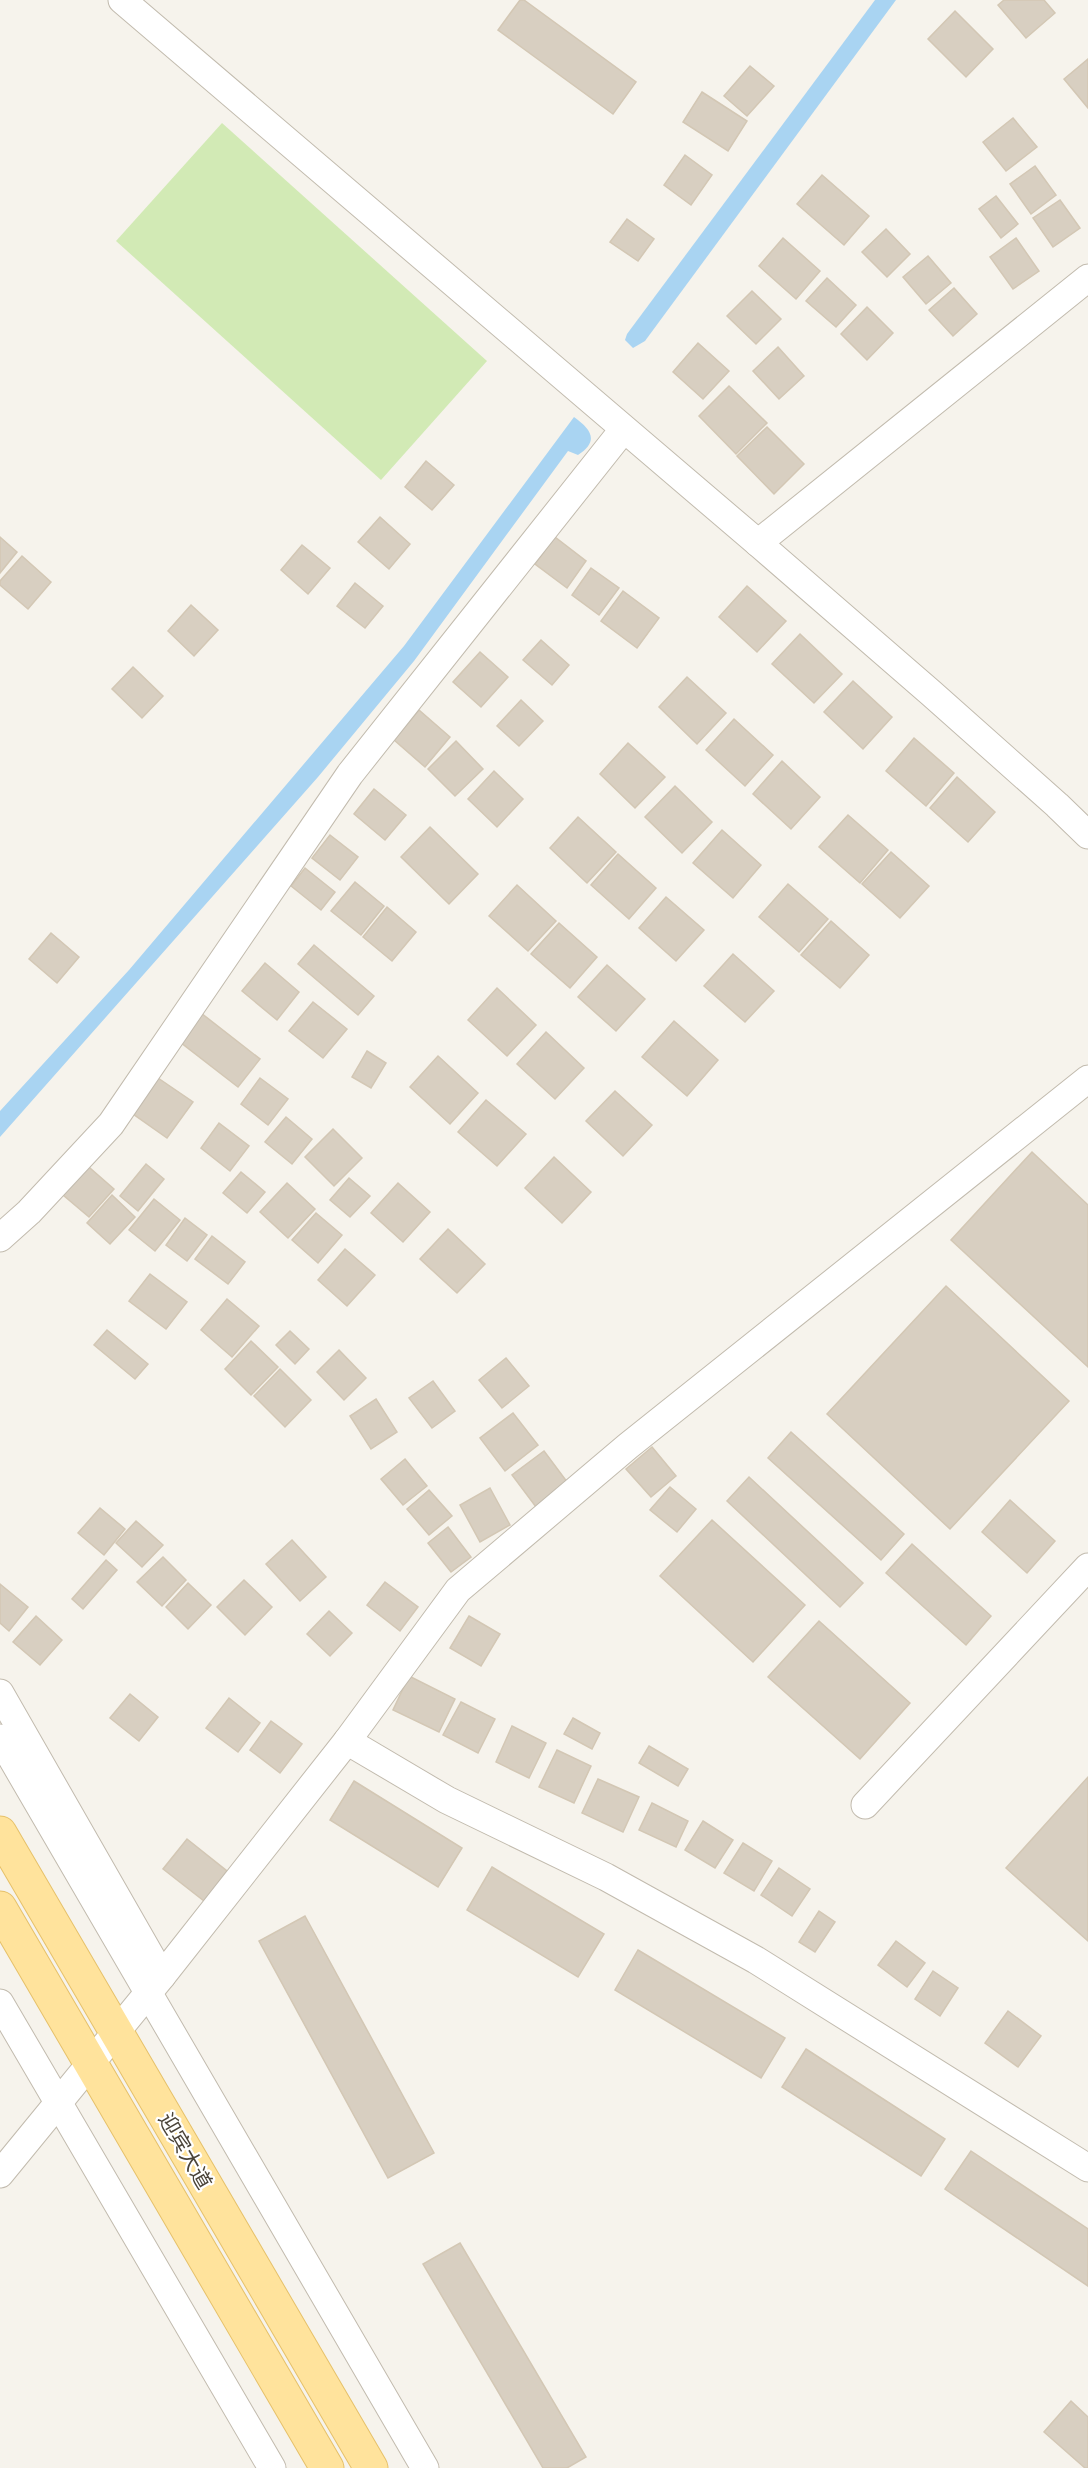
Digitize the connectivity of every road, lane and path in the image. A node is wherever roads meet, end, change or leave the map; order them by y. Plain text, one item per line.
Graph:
1 (122, 0) edge
2 (1088, 278) edge
3 (623, 430) junction
4 (758, 543) junction
5 (1088, 835) edge
6 (1088, 1079) edge
7 (0, 1238) edge
8 (1088, 1567) edge
9 (0, 1693) edge
10 (0, 1738) edge
11 (347, 1741) junction
12 (865, 1805) dead end
13 (0, 1833) edge
14 (0, 1908) edge
15 (155, 1984) junction
16 (0, 2003) edge
17 (116, 2033) junction
18 (90, 2064) junction
19 (58, 2102) junction
20 (1088, 2168) edge
21 (0, 2174) edge
22 (272, 2468) edge
23 (327, 2468) edge
24 (371, 2468) edge
25 (425, 2468) edge

1 - 3 street
2 - 4 street
3 - 4 street
3 - 7 street
4 - 5 street
6 - 11 street
8 - 12 street
9 - 15 street
10 - 15 street
11 - 15 street
11 - 20 street
13 - 17 main road, 迎宾大道
14 - 18 main road, 迎宾大道
15 - 17 street
15 - 25 street
16 - 19 street
17 - 18 street
17 - 24 main road, 迎宾大道
18 - 19 street
18 - 23 main road, 迎宾大道
19 - 21 street
19 - 22 street

